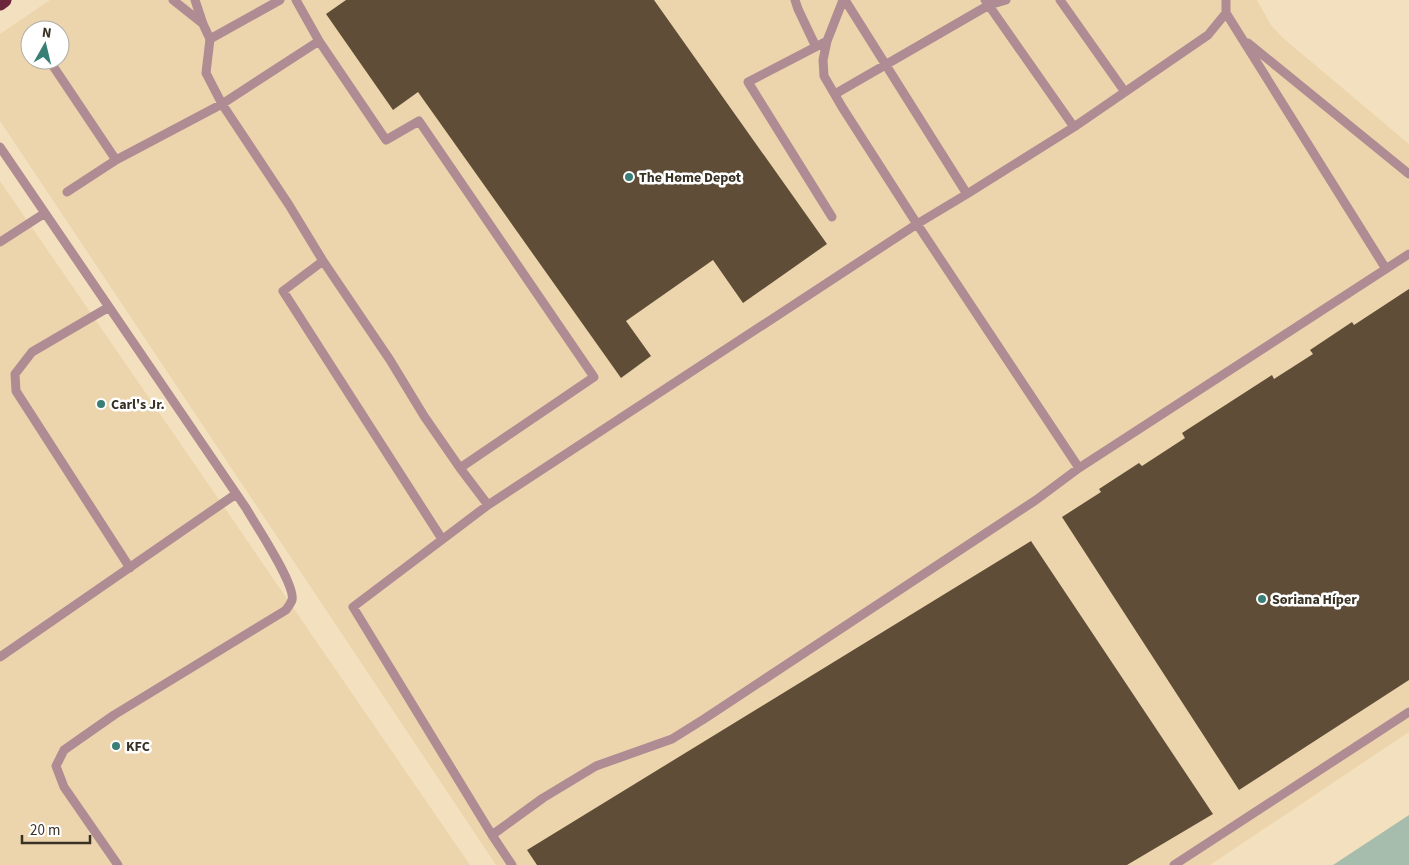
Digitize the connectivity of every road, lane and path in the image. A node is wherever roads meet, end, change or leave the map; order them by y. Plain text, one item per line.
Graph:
1 (4, 0) edge
2 (173, 0) edge
3 (195, 0) edge
4 (280, 0) edge
5 (296, 0) edge
6 (795, 0) edge
7 (844, 0) edge
8 (1006, 0) edge
9 (1060, 0) edge
10 (1226, 0) edge
11 (0, 3) edge
12 (987, 3) edge
13 (1226, 13) junction
14 (203, 24) junction
15 (1242, 38) junction
16 (210, 39) junction
17 (319, 41) junction
18 (827, 41) junction
19 (816, 47) junction
20 (886, 64) junction
21 (56, 70) edge
22 (1125, 92) junction
23 (835, 94) junction
24 (222, 104) junction
25 (1074, 127) junction
26 (0, 147) edge
27 (116, 160) junction
28 (1409, 174) edge
29 (67, 192) dead end
30 (967, 194) junction
31 (45, 213) junction
32 (832, 217) dead end
33 (917, 224) junction
34 (0, 242) edge
35 (1409, 254) edge
36 (323, 261) junction
37 (1386, 269) junction
38 (109, 307) junction
39 (460, 468) junction
40 (1079, 468) junction
41 (236, 494) junction
42 (488, 505) junction
43 (442, 539) junction
44 (130, 568) junction
45 (0, 657) edge
46 (1409, 712) edge
47 (492, 834) junction
48 (118, 865) edge
49 (512, 865) edge
50 (1174, 865) edge

1 - 11 highway
2 - 14 lane
3 - 14 lane
4 - 16 lane
5 - 17 lane
6 - 19 lane
7 - 18 lane
7 - 20 lane
8 - 12 lane
9 - 22 lane
10 - 13 lane
12 - 20 lane
12 - 25 lane
13 - 15 lane
13 - 22 lane
14 - 16 lane
15 - 28 lane
15 - 37 lane
16 - 24 lane
17 - 24 lane
17 - 39 lane
18 - 19 lane
18 - 23 lane
19 - 32 lane
20 - 23 lane
20 - 30 lane
21 - 27 lane
22 - 25 lane
23 - 33 lane
24 - 27 lane
24 - 36 lane
25 - 30 lane
26 - 31 lane
27 - 29 lane
30 - 33 lane
31 - 34 lane
31 - 38 lane
33 - 40 lane
33 - 42 lane
35 - 37 lane
36 - 39 lane
36 - 43 lane
37 - 40 lane
38 - 41 lane
38 - 44 lane
39 - 42 lane
40 - 47 lane
41 - 44 lane
41 - 48 lane
42 - 43 lane
43 - 47 lane
44 - 45 lane
46 - 50 lane
47 - 49 lane

